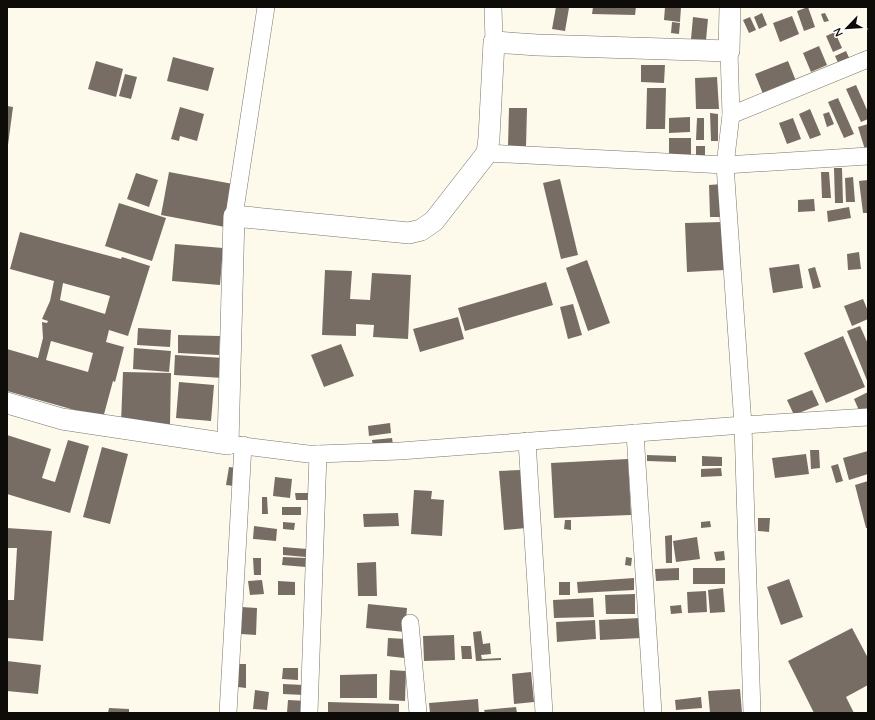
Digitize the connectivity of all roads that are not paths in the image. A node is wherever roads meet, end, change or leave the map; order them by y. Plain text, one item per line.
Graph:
1 (266, 7) edge
2 (493, 7) edge
3 (730, 7) edge
4 (494, 42) junction
5 (729, 51) junction
6 (868, 59) edge
7 (731, 115) junction
8 (487, 153) junction
9 (868, 156) edge
10 (726, 165) junction
11 (234, 216) junction
12 (7, 403) edge
13 (868, 417) edge
14 (743, 425) junction
15 (635, 433) junction
16 (527, 441) junction
17 (236, 445) junction
18 (318, 454) junction
19 (410, 623) dead end
20 (228, 713) edge
21 (309, 713) edge
22 (418, 713) edge
23 (544, 713) edge
24 (653, 713) edge
25 (752, 713) edge

1 - 11 street
2 - 4 street
3 - 5 main road
4 - 5 main road
4 - 8 main road
5 - 7 street
6 - 7 street
7 - 10 street
8 - 10 street
8 - 11 main road
9 - 10 street
10 - 14 street
11 - 17 main road
12 - 17 main road
13 - 14 street
14 - 15 street
14 - 25 street
15 - 16 street
15 - 24 street
16 - 18 street
16 - 23 street
17 - 18 street
17 - 20 street
18 - 21 street
19 - 22 street

